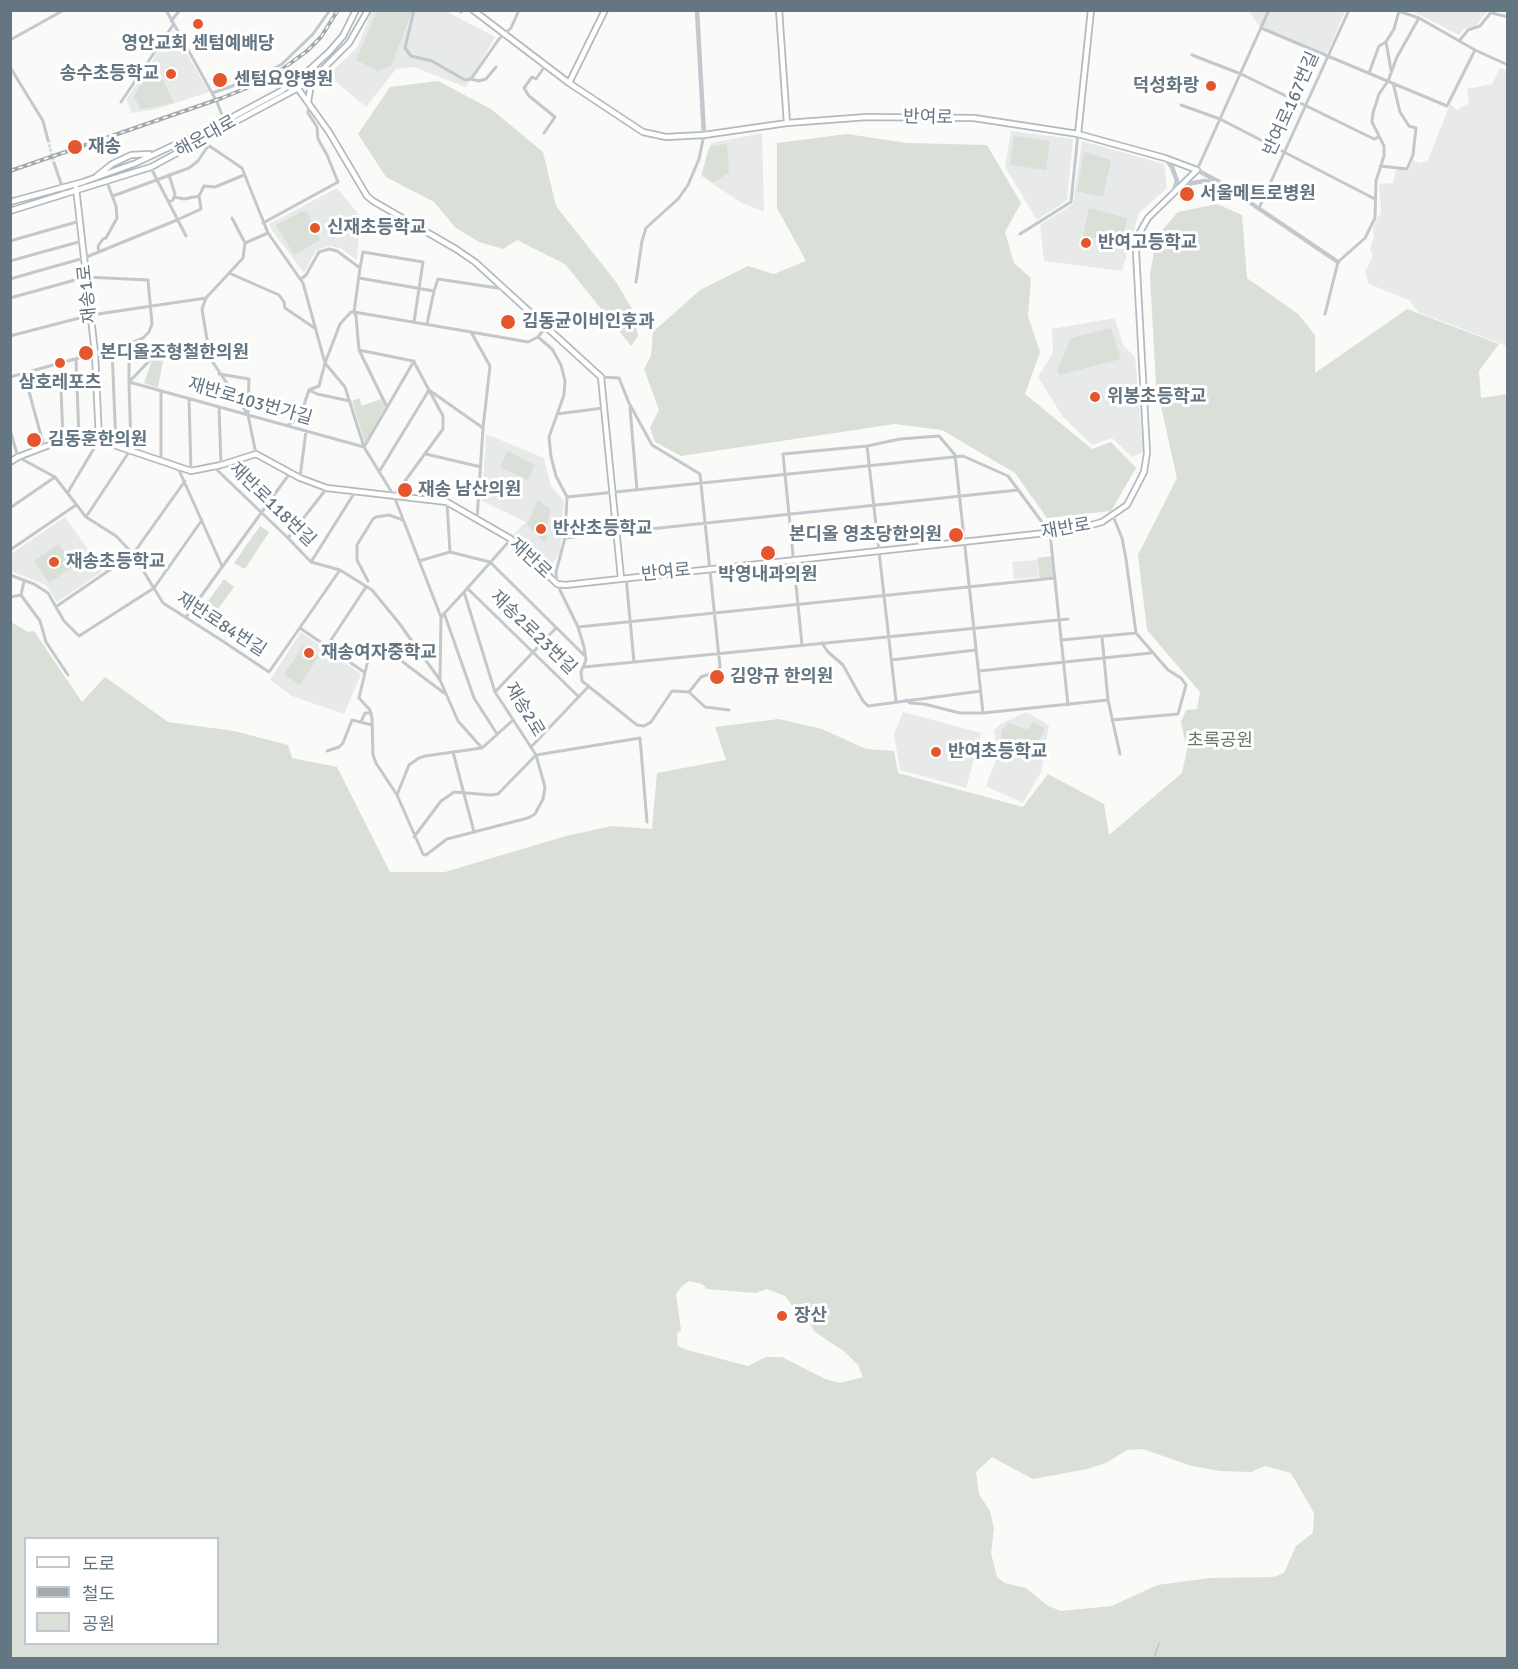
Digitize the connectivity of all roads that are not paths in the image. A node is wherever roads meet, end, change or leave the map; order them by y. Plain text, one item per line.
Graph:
1 (63, 10) edge
2 (166, 10) edge
3 (180, 10) edge
4 (330, 10) edge
5 (356, 10) edge
6 (368, 10) edge
7 (414, 10) edge
8 (473, 10) edge
9 (519, 10) edge
10 (605, 10) edge
11 (697, 10) edge
12 (779, 10) edge
13 (1269, 10) edge
14 (1349, 10) edge
15 (1091, 11) edge
16 (1397, 11) edge
17 (1492, 12) edge
18 (1413, 13) edge
19 (1508, 17) edge
20 (1419, 18) junction
21 (172, 23) junction
22 (1262, 28) junction
23 (505, 34) junction
24 (10, 40) edge
25 (1460, 40) junction
26 (1386, 42) junction
27 (1475, 50) junction
28 (1192, 55) dead end
29 (1328, 56) junction
30 (1508, 64) edge
31 (546, 65) junction
32 (10, 67) edge
33 (496, 67) dead end
34 (1392, 70) junction
35 (1369, 73) junction
36 (1240, 74) junction
37 (312, 78) junction
38 (471, 79) junction
39 (1388, 81) junction
40 (294, 83) junction
41 (569, 83) junction
42 (1393, 83) junction
43 (298, 88) junction
44 (212, 93) junction
45 (121, 102) dead end
46 (308, 103) junction
47 (1181, 105) dead end
48 (1306, 106) junction
49 (1220, 119) junction
50 (225, 121) junction
51 (787, 123) junction
52 (227, 126) junction
53 (316, 127) junction
54 (323, 127) junction
55 (544, 133) dead end
56 (317, 134) junction
57 (1078, 134) junction
58 (704, 135) junction
59 (1379, 137) junction
60 (201, 139) junction
61 (48, 140) tunnel mouth
62 (208, 146) junction
63 (1284, 153) junction
64 (1165, 158) junction
65 (54, 163) tunnel mouth
66 (151, 166) junction
67 (1380, 166) junction
68 (1197, 170) junction
69 (169, 175) junction
70 (245, 175) junction
71 (157, 180) junction
72 (107, 182) junction
73 (1221, 183) junction
74 (75, 184) junction
75 (62, 188) junction
76 (1174, 190) junction
77 (77, 191) junction
78 (64, 195) junction
79 (113, 196) junction
80 (199, 196) junction
81 (174, 197) junction
82 (1375, 199) junction
83 (10, 202) edge
84 (169, 202) junction
85 (1259, 208) junction
86 (10, 212) edge
87 (232, 218) dead end
88 (177, 220) junction
89 (80, 221) junction
90 (263, 223) junction
91 (268, 233) junction
92 (1020, 234) dead end
93 (186, 236) dead end
94 (10, 241) edge
95 (82, 241) junction
96 (245, 243) junction
97 (99, 252) junction
98 (84, 258) junction
99 (10, 261) edge
100 (1338, 262) junction
101 (360, 268) junction
102 (229, 273) junction
103 (86, 277) junction
104 (359, 278) junction
105 (10, 279) edge
106 (301, 279) junction
107 (636, 282) dead end
108 (419, 288) junction
109 (507, 289) junction
110 (434, 291) junction
111 (10, 298) edge
112 (206, 298) junction
113 (151, 305) junction
114 (354, 312) junction
115 (1325, 314) dead end
116 (91, 315) junction
117 (414, 322) junction
118 (427, 324) junction
119 (546, 326) junction
120 (316, 330) junction
121 (471, 332) junction
122 (10, 336) edge
123 (538, 337) junction
124 (129, 344) junction
125 (112, 349) junction
126 (359, 350) junction
127 (95, 353) junction
128 (210, 358) junction
129 (76, 359) junction
130 (414, 361) junction
131 (60, 363) junction
132 (325, 363) junction
133 (24, 373) junction
134 (219, 374) junction
135 (11, 376) edge
136 (601, 377) junction
137 (129, 382) junction
138 (309, 390) junction
139 (429, 390) junction
140 (161, 391) junction
141 (189, 399) junction
142 (350, 400) junction
143 (629, 403) junction
144 (219, 407) junction
145 (387, 407) junction
146 (604, 408) junction
147 (557, 414) junction
148 (248, 416) junction
149 (286, 426) junction
150 (483, 428) junction
151 (10, 430) edge
152 (306, 431) junction
153 (79, 438) junction
154 (99, 440) junction
155 (63, 441) junction
156 (116, 445) junction
157 (867, 446) junction
158 (44, 447) junction
159 (364, 447) junction
160 (131, 449) junction
161 (256, 454) junction
162 (426, 454) junction
163 (10, 455) edge
164 (956, 455) junction
165 (18, 457) junction
166 (161, 461) junction
167 (10, 462) edge
168 (221, 465) junction
169 (869, 465) junction
170 (213, 467) junction
171 (481, 467) junction
172 (178, 468) junction
173 (191, 471) junction
174 (379, 472) junction
175 (290, 473) junction
176 (785, 474) junction
177 (55, 477) junction
178 (300, 478) junction
179 (184, 482) junction
180 (700, 483) junction
181 (327, 488) junction
182 (637, 489) junction
183 (1018, 490) junction
184 (355, 492) junction
185 (613, 492) junction
186 (67, 493) junction
187 (394, 496) junction
188 (567, 496) junction
189 (960, 497) junction
190 (447, 502) junction
191 (76, 505) junction
192 (874, 506) junction
193 (10, 508) edge
194 (260, 512) junction
195 (789, 515) junction
196 (1113, 516) junction
197 (86, 517) junction
198 (477, 519) junction
199 (202, 520) junction
200 (404, 520) junction
201 (705, 524) junction
202 (617, 533) junction
203 (1050, 533) junction
204 (288, 537) junction
205 (565, 538) junction
206 (510, 539) junction
207 (965, 542) junction
208 (10, 550) edge
209 (879, 551) junction
210 (450, 552) junction
211 (133, 554) junction
212 (793, 560) junction
213 (419, 561) junction
214 (311, 562) junction
215 (489, 562) junction
216 (222, 566) junction
217 (710, 568) junction
218 (340, 570) junction
219 (10, 574) edge
220 (624, 578) junction
221 (1055, 578) junction
222 (24, 580) junction
223 (368, 581) dead end
224 (557, 584) junction
225 (366, 587) junction
226 (970, 587) junction
227 (153, 588) junction
228 (467, 588) junction
229 (464, 592) junction
230 (21, 595) junction
231 (884, 596) junction
232 (10, 597) edge
233 (798, 603) junction
234 (57, 606) junction
235 (714, 612) junction
236 (444, 613) junction
237 (186, 617) junction
238 (441, 617) junction
239 (1068, 619) dead end
240 (1059, 620) junction
241 (630, 621) junction
242 (578, 627) junction
243 (300, 628) junction
244 (556, 628) junction
245 (974, 629) junction
246 (1136, 633) junction
247 (1102, 637) junction
248 (889, 638) junction
249 (1061, 640) junction
250 (822, 643) junction
251 (802, 645) junction
252 (327, 646) junction
253 (977, 650) junction
254 (533, 652) junction
255 (1151, 652) junction
256 (718, 654) junction
257 (585, 656) junction
258 (1104, 658) junction
259 (891, 660) junction
260 (633, 662) junction
261 (1064, 662) junction
262 (584, 667) junction
263 (979, 671) junction
264 (364, 672) junction
265 (68, 675) dead end
266 (440, 680) junction
267 (588, 687) junction
268 (981, 691) junction
269 (495, 692) junction
270 (689, 692) junction
271 (444, 693) junction
272 (579, 697) junction
273 (906, 700) junction
274 (1108, 700) junction
275 (896, 701) junction
276 (1068, 705) junction
277 (729, 710) dead end
278 (370, 713) junction
279 (983, 713) junction
280 (1112, 720) junction
281 (512, 721) junction
282 (361, 722) junction
283 (372, 725) junction
284 (497, 734) junction
285 (531, 747) junction
286 (482, 748) junction
287 (327, 752) dead end
288 (453, 752) junction
289 (1119, 754) dead end
290 (536, 755) junction
291 (463, 793) junction
292 (397, 795) junction
293 (647, 822) dead end
294 (474, 832) junction
295 (414, 837) junction

1 - 24 street
2 - 21 street
3 - 21 street
4 - 44 street
5 - 40 main road, 해운대로
6 - 37 main road, 해운대로
7 - 38 street
8 - 23 main road, 반여로
9 - 23 street
10 - 41 main road
11 - 58 street
12 - 51 main road
13 - 22 street
14 - 29 street, 반여로167번길
15 - 57 main road
16 - 18 street
16 - 26 street
17 - 19 street
17 - 25 street
18 - 20 street
20 - 25 street
20 - 34 street
21 - 44 street
21 - 45 street
22 - 29 street
22 - 36 street
23 - 31 main road, 반여로
23 - 38 street
25 - 27 street
26 - 34 street
26 - 35 street
27 - 30 street
27 - 42 street
28 - 36 street
29 - 35 street
29 - 48 street, 반여로167번길
31 - 41 main road, 반여로
31 - 55 street
32 - 61 street
33 - 38 street
34 - 39 street
35 - 39 street
36 - 48 street
36 - 49 street
37 - 43 main road, 해운대로
37 - 46 main road
39 - 42 street
39 - 59 street
40 - 43 main road
40 - 50 main road, 해운대로
41 - 58 main road, 반여로
42 - 67 street
43 - 46 main road
43 - 52 main road, 해운대로
44 - 50 street
46 - 53 street
46 - 54 main road
47 - 49 street
48 - 59 street
48 - 63 street, 반여로167번길
49 - 63 street
49 - 68 street
50 - 52 street
50 - 74 main road, 해운대로
51 - 57 main road, 반여로
51 - 58 main road, 반여로
52 - 60 main road, 해운대로
53 - 54 street
53 - 56 street
54 - 56 street
54 - 109 main road
56 - 90 street
57 - 64 main road, 반여로
57 - 92 street
58 - 107 street
59 - 67 street
60 - 62 street
60 - 66 main road, 해운대로
62 - 69 street
62 - 70 street
63 - 82 street
63 - 85 street, 반여로167번길
64 - 68 main road, 반여로
64 - 76 street
65 - 75 street
66 - 71 street
66 - 72 main road, 해운대로
67 - 82 street
68 - 73 street, 반여로
68 - 76 main road, 재반로
69 - 71 street
69 - 81 street
70 - 80 street
70 - 90 street
71 - 79 street
71 - 84 street
72 - 77 main road, 해운대로
72 - 79 street
73 - 76 street
73 - 85 street, 반여로
74 - 75 main road
74 - 77 main road, 재송1로
75 - 78 street
75 - 83 main road
76 - 196 main road, 재반로
77 - 78 main road, 해운대로
77 - 89 main road, 재송1로
78 - 86 main road, 해운대로
79 - 97 street
80 - 81 street
80 - 88 street
81 - 84 street
82 - 100 street
84 - 88 street
85 - 100 street, 반여로
87 - 96 street
88 - 93 street
88 - 97 street
89 - 94 street
89 - 95 main road, 재송1로
90 - 91 street
91 - 96 street
91 - 106 street
95 - 98 main road, 재송1로
95 - 99 street
96 - 102 street
97 - 98 street
98 - 103 main road, 재송1로
98 - 105 street
100 - 115 street
101 - 104 street
101 - 106 street
101 - 108 street
102 - 112 street
102 - 120 street
103 - 111 street
103 - 113 street
103 - 116 main road, 재송1로
104 - 108 street
104 - 114 street
106 - 120 street
108 - 110 street
108 - 117 street
109 - 110 street
109 - 119 main road
110 - 118 street
112 - 113 street
112 - 128 street
113 - 116 street
113 - 124 street
114 - 117 street
114 - 126 street
114 - 132 street
116 - 122 street
116 - 127 main road, 재송1로
117 - 118 street
118 - 121 street
119 - 123 street
119 - 136 main road
120 - 132 street
121 - 123 street
121 - 150 street
123 - 147 street
124 - 125 street
124 - 137 street
125 - 127 street
125 - 156 street
126 - 130 street
126 - 145 street
127 - 129 street
127 - 154 main road, 재송1로
128 - 134 street
128 - 137 street
129 - 131 street
129 - 153 street
130 - 139 street
130 - 145 street
131 - 133 street
131 - 155 street
132 - 138 street
132 - 142 street
133 - 135 street
133 - 158 street
134 - 148 street
134 - 148 street
136 - 143 street
136 - 146 main road
137 - 140 street, 재반로103번가길
137 - 160 street
138 - 142 street
138 - 149 street
139 - 150 street
139 - 162 street
139 - 174 street
140 - 141 street, 재반로103번가길
140 - 166 street
141 - 144 street, 재반로103번가길
141 - 173 street
142 - 159 street
143 - 180 street
143 - 182 street
144 - 148 street, 재반로103번가길
144 - 168 street
145 - 159 street
146 - 147 street
146 - 185 main road
147 - 188 street
148 - 149 street, 재반로103번가길
148 - 161 street
149 - 152 street, 재반로103번가길
150 - 171 street
151 - 165 street
152 - 159 street, 재반로103번가길
152 - 178 street
153 - 154 main road
153 - 155 main road
154 - 156 main road
154 - 186 street
155 - 158 main road
156 - 160 main road
157 - 164 street
157 - 169 street
157 - 176 street
158 - 165 main road
159 - 174 street
160 - 166 main road
160 - 197 street
161 - 168 main road
161 - 175 main road, 재반로
162 - 171 street
162 - 187 street
163 - 165 main road
164 - 169 street
164 - 183 street
164 - 189 street
165 - 167 main road
165 - 177 street, 재반로84번길
166 - 172 main road
168 - 170 main road
169 - 176 street
169 - 192 street
170 - 173 main road
170 - 194 street, 재반로118번길
171 - 198 street
172 - 173 main road
172 - 179 street
174 - 187 street
175 - 178 main road, 재반로
175 - 194 street
176 - 180 street
176 - 195 street
177 - 186 street, 재반로84번길
177 - 193 street
178 - 181 main road, 재반로
179 - 199 street
179 - 211 street
180 - 182 street
180 - 201 street
181 - 184 main road, 재반로
181 - 204 street
182 - 185 street
183 - 189 street
183 - 203 street
184 - 187 main road, 재반로
184 - 214 street
185 - 188 street
185 - 202 main road
186 - 191 street, 재반로84번길
187 - 190 main road, 재반로
187 - 200 street
188 - 205 street
189 - 192 street
189 - 207 street
190 - 198 main road, 재반로
190 - 210 street
191 - 197 street, 재반로84번길
191 - 208 street
192 - 195 street
192 - 209 street
194 - 204 street, 재반로118번길
194 - 216 street
195 - 201 street
195 - 212 street
196 - 203 main road, 재반로
196 - 246 street
197 - 211 street, 재반로84번길
198 - 206 main road, 재반로
199 - 216 street
199 - 227 street
200 - 213 street
200 - 223 street
201 - 202 street
201 - 217 street
202 - 205 street
202 - 220 main road
203 - 207 main road, 재반로
203 - 221 street
204 - 214 street, 재반로118번길
205 - 224 street
206 - 215 street
206 - 224 main road, 재반로
207 - 209 main road, 재반로
207 - 226 street
209 - 212 main road, 재반로
209 - 231 street
210 - 213 street
210 - 215 street, 재반로
211 - 227 street, 재반로84번길
211 - 234 street
212 - 217 main road, 재반로
212 - 233 street
213 - 238 street
214 - 218 street, 재반로118번길
215 - 228 street
215 - 244 street
216 - 237 street
217 - 220 main road, 반여로
217 - 235 street
218 - 225 street, 재반로118번길
218 - 243 street
219 - 222 street
220 - 224 main road, 재반로
220 - 241 street
221 - 226 street
221 - 240 street
222 - 230 street
222 - 234 street
224 - 242 street
225 - 252 street
225 - 266 street, 재반로118번길
226 - 231 street
226 - 245 street
227 - 234 street
227 - 237 street, 재반로84번길
228 - 229 street
228 - 254 street, 재송2로23번길
229 - 236 street
229 - 269 street, 재송2로
230 - 232 street
230 - 265 street
231 - 233 street
231 - 248 street
233 - 235 street
233 - 251 street
235 - 241 street
235 - 256 street
236 - 238 street
236 - 284 street
237 - 243 street, 재반로84번길
238 - 266 street
239 - 240 street
240 - 245 street
240 - 249 street
241 - 242 street
241 - 260 street
242 - 257 street
243 - 252 street
244 - 254 street
244 - 257 street
245 - 248 street
245 - 253 street
246 - 247 street
246 - 255 street
247 - 249 street
247 - 258 street
248 - 250 street
248 - 259 street
249 - 261 street
250 - 251 street
250 - 275 street
251 - 256 street
252 - 264 street
253 - 259 street
253 - 263 street
254 - 269 street
254 - 272 street, 재송2로23번길
255 - 258 street
255 - 280 street
256 - 260 street
256 - 270 street
257 - 262 street
258 - 261 street
258 - 274 street
259 - 275 street
260 - 262 street
261 - 263 street
261 - 276 street
262 - 267 street
263 - 268 street
264 - 271 street
264 - 278 street
266 - 271 street
267 - 270 street
267 - 272 street
268 - 273 street
268 - 279 street
269 - 281 street, 재송2로
270 - 277 street
271 - 286 street
272 - 285 street
273 - 275 street
273 - 279 street
274 - 276 street
274 - 280 street
276 - 279 street
278 - 282 street
278 - 283 street
280 - 289 street
281 - 284 street
281 - 285 street, 재송2로
282 - 283 street
282 - 287 street
283 - 292 street
284 - 286 street
285 - 290 street, 재송2로
286 - 288 street
288 - 291 street
288 - 292 street
290 - 291 street
290 - 293 street
290 - 294 street, 재송2로
291 - 294 street
291 - 295 street
292 - 295 street
294 - 295 street, 재송2로

